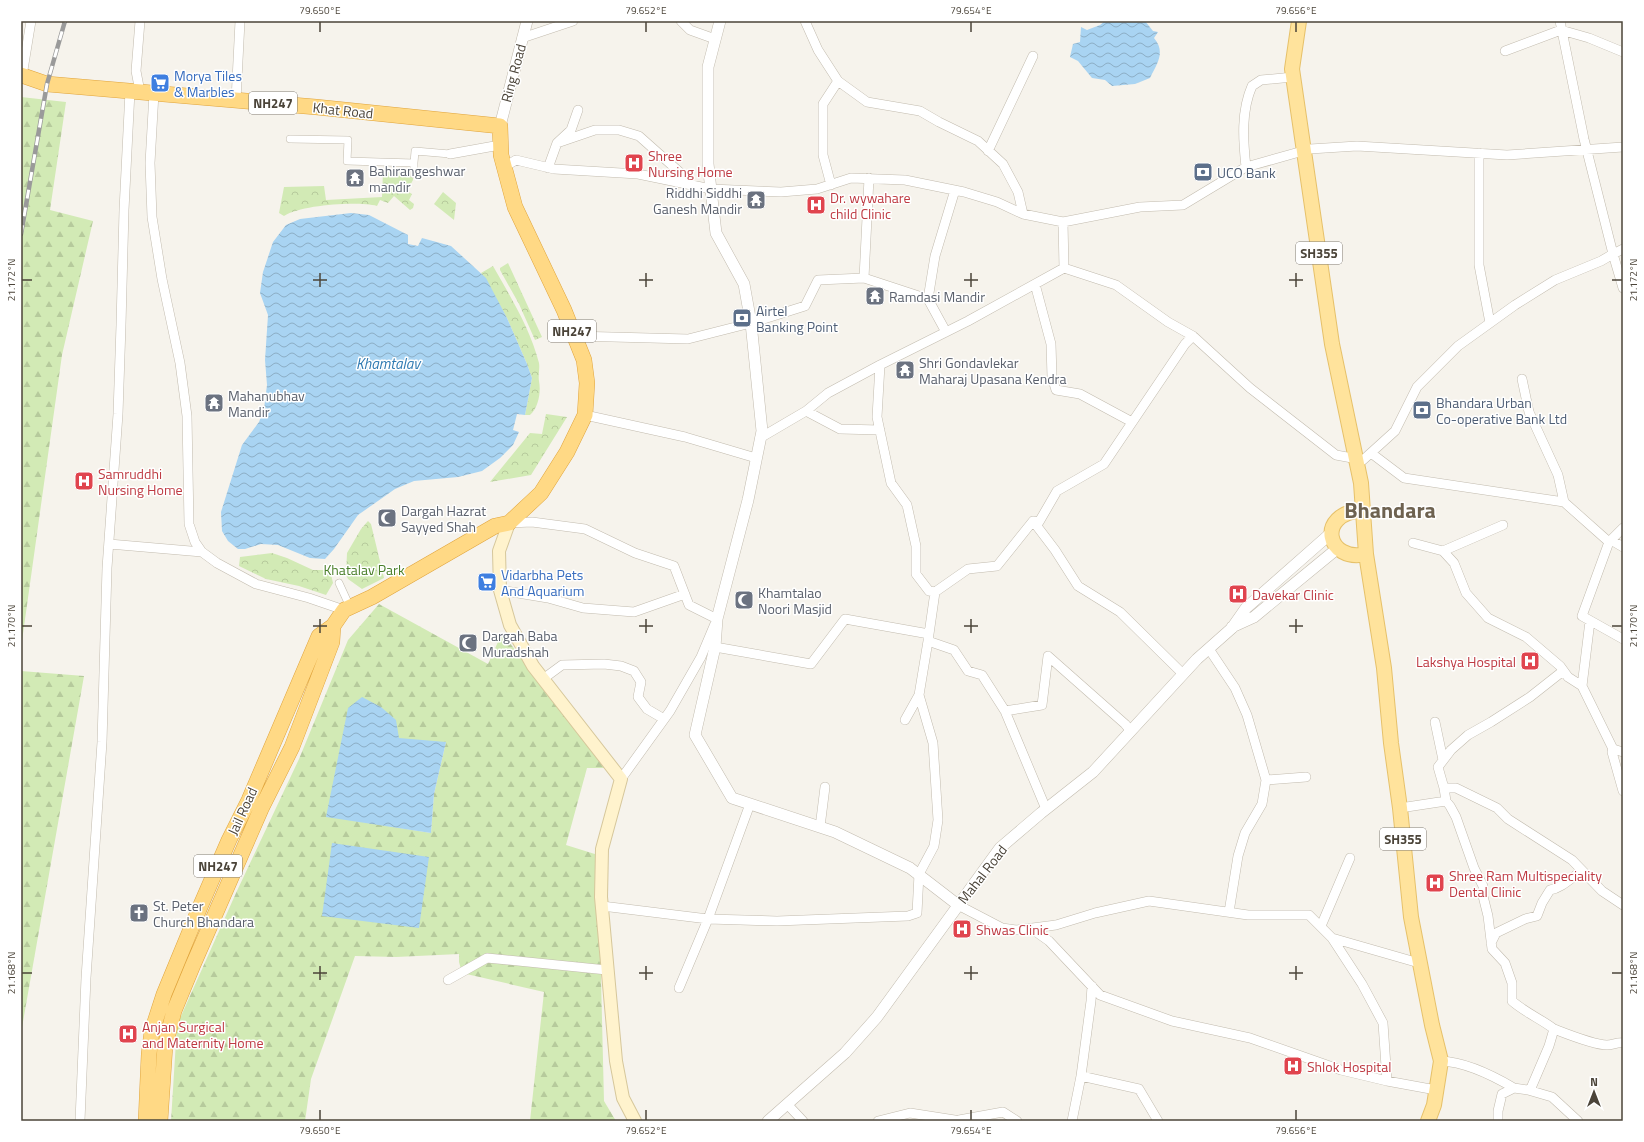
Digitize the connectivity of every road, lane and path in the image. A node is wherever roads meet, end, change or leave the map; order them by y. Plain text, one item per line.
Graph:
1 (30, 21) edge
2 (140, 21) edge
3 (240, 21) edge
4 (527, 21) edge
5 (573, 21) edge
6 (681, 21) edge
7 (720, 21) edge
8 (805, 21) edge
9 (1299, 21) edge
10 (1560, 26) edge
11 (522, 38) junction
12 (715, 39) junction
13 (1505, 51) dead end
14 (1623, 52) edge
15 (1033, 56) dead end
16 (21, 76) edge
17 (1293, 77) junction
18 (838, 81) junction
19 (141, 92) junction
20 (236, 100) junction
21 (578, 110) dead end
22 (500, 126) junction
23 (290, 139) dead end
24 (557, 143) junction
25 (500, 145) junction
26 (1623, 147) edge
27 (1587, 150) junction
28 (988, 151) junction
29 (1304, 151) junction
30 (1479, 153) junction
31 (450, 154) joint
32 (414, 163) junction
33 (504, 167) junction
34 (1246, 167) junction
35 (548, 168) junction
36 (414, 174) dead end
37 (869, 178) junction
38 (690, 184) junction
39 (830, 185) junction
40 (711, 189) junction
41 (955, 190) junction
42 (1023, 214) junction
43 (1063, 222) junction
44 (1623, 250) edge
45 (1613, 254) junction
46 (1064, 268) junction
47 (864, 278) junction
48 (1035, 284) junction
49 (1623, 288) edge
50 (928, 299) junction
51 (751, 323) junction
52 (1490, 323) junction
53 (946, 332) junction
54 (574, 336) junction
55 (1193, 336) junction
56 (880, 365) junction
57 (1522, 379) dead end
58 (806, 411) junction
59 (585, 415) junction
60 (1132, 422) junction
61 (880, 430) junction
62 (760, 438) junction
63 (1371, 453) junction
64 (756, 458) junction
65 (1357, 459) junction
66 (1564, 502) junction
67 (1362, 510) junction
68 (1033, 521) junction
69 (508, 523) junction
70 (1503, 525) dead end
71 (1623, 528) edge
72 (1330, 534) junction
73 (1610, 541) junction
74 (1413, 543) dead end
75 (109, 544) junction
76 (1623, 547) edge
77 (1338, 548) junction
78 (1443, 551) junction
79 (202, 552) junction
80 (1366, 554) junction
81 (339, 583) dead end
82 (500, 590) junction
83 (935, 592) junction
84 (685, 594) junction
85 (347, 609) junction
86 (717, 619) junction
87 (1590, 621) junction
88 (332, 626) junction
89 (1232, 628) junction
90 (929, 637) junction
91 (1623, 639) edge
92 (715, 647) junction
93 (1209, 649) junction
94 (1564, 671) junction
95 (1183, 674) junction
96 (544, 679) junction
97 (1582, 686) junction
98 (919, 695) junction
99 (1005, 711) junction
100 (664, 719) junction
101 (906, 720) dead end
102 (1435, 722) dead end
103 (1131, 731) junction
104 (1613, 748) junction
105 (1623, 752) edge
106 (1443, 760) junction
107 (1306, 777) dead end
108 (621, 779) junction
109 (1266, 780) junction
110 (825, 787) dead end
111 (1444, 788) junction
112 (1623, 791) edge
113 (1446, 802) junction
114 (750, 804) junction
115 (1400, 808) junction
116 (1046, 809) junction
117 (820, 827) junction
118 (1350, 858) dead end
119 (1582, 871) junction
120 (919, 874) junction
121 (958, 905) junction
122 (1623, 905) edge
123 (602, 906) junction
124 (1229, 912) junction
125 (708, 919) junction
126 (1321, 926) junction
127 (1032, 929) junction
128 (1332, 938) junction
129 (1491, 943) junction
130 (1419, 963) junction
131 (607, 970) junction
132 (448, 980) dead end
133 (1092, 986) junction
134 (679, 988) dead end
135 (1554, 1029) junction
136 (1623, 1043) edge
137 (1441, 1061) junction
138 (1081, 1076) junction
139 (1387, 1081) junction
140 (1514, 1088) junction
141 (1436, 1090) junction
142 (1528, 1090) junction
143 (787, 1104) junction
144 (960, 1120) edge
145 (80, 1121) edge
146 (146, 1121) edge
147 (160, 1121) edge
148 (635, 1121) edge
149 (768, 1121) edge
150 (803, 1121) edge
151 (878, 1121) edge
152 (1017, 1121) edge
153 (1072, 1121) edge
154 (1158, 1121) edge
155 (1428, 1121) edge
156 (1498, 1121) edge
157 (1578, 1121) edge

1 - 16 street
2 - 19 street
3 - 20 street
4 - 11 street, Ring Road
5 - 11 street
6 - 12 street
7 - 12 street
8 - 18 street
9 - 17 main road, SH355
10 - 13 street
10 - 14 street
10 - 27 street
11 - 22 street, Ring Road
12 - 40 street
15 - 28 street
16 - 19 highway, Khat Road / NH247
17 - 29 main road, SH355
17 - 34 street
18 - 28 street
18 - 39 street
19 - 20 highway, Khat Road / NH247
19 - 75 street
19 - 79 street
20 - 22 highway, Khat Road / NH247
21 - 24 street
22 - 25 highway, NH247
23 - 32 street
24 - 35 street
24 - 38 street
25 - 31 street
25 - 33 highway, NH247
26 - 27 street
27 - 30 street
27 - 45 street
28 - 42 street
29 - 30 street
29 - 34 street
29 - 65 main road, SH355
30 - 52 street
31 - 32 street
32 - 36 street
33 - 35 street
33 - 54 highway, NH247
34 - 43 street
35 - 38 street
37 - 39 street
37 - 41 street
37 - 47 street
38 - 40 street
39 - 40 street
40 - 51 street
41 - 42 street
41 - 50 street
42 - 43 street
43 - 46 street
44 - 45 street
45 - 49 street
45 - 52 street
46 - 48 street
46 - 55 street
47 - 50 street
47 - 51 street
48 - 53 street
48 - 60 street
50 - 53 street
51 - 54 street
51 - 62 street
52 - 63 street
53 - 56 street
54 - 59 highway, NH247
55 - 60 street
55 - 65 street
56 - 58 street
56 - 61 street
57 - 66 street
58 - 61 street
58 - 62 street
59 - 64 street
59 - 69 highway, NH247
60 - 68 street
61 - 83 street
62 - 64 street
63 - 65 street
63 - 66 street
64 - 86 street
65 - 67 main road, SH355
66 - 73 street
67 - 72 main road
67 - 80 main road, SH355
68 - 83 street
68 - 95 street
69 - 82 main road
69 - 84 street
69 - 85 highway, Jail Road / NH247
70 - 78 street
71 - 73 street
72 - 77 main road
72 - 89 street, Mahal Road
73 - 76 street
73 - 87 street
74 - 78 street
75 - 79 street
75 - 145 street
77 - 80 main road
77 - 89 street, Mahal Road
78 - 94 street
79 - 85 street
80 - 115 main road, SH355
81 - 85 street
82 - 84 street
82 - 96 main road
83 - 90 street
84 - 86 street
85 - 88 highway, Jail Road / NH247
86 - 92 street
86 - 100 street
87 - 91 street
87 - 97 street
88 - 146 highway, Jail Road / NH247
88 - 147 highway, Jail Road / NH247
89 - 93 street, Mahal Road
90 - 92 street
90 - 98 street
90 - 99 street
92 - 114 street
93 - 95 street, Mahal Road
93 - 109 street
94 - 97 street
94 - 106 street
95 - 103 street, Mahal Road
96 - 100 street
96 - 108 main road
97 - 104 street
98 - 101 street
98 - 120 street
99 - 103 street
99 - 116 street
100 - 108 street
102 - 106 street
103 - 116 street, Mahal Road
104 - 105 street
104 - 112 street
106 - 111 street
107 - 109 street
108 - 123 main road
109 - 124 street
110 - 117 street
111 - 113 street
111 - 119 street
113 - 115 street
113 - 129 street
114 - 117 street
114 - 125 street
115 - 130 main road, SH355
116 - 121 street, Mahal Road
117 - 120 street
118 - 126 street
119 - 122 street
119 - 129 street
120 - 121 street
120 - 125 street
121 - 127 street
121 - 143 street, Mahal Road
123 - 125 street
123 - 131 main road
124 - 126 street
124 - 127 street
125 - 134 street
126 - 128 street
127 - 133 street
128 - 130 street
128 - 139 street
129 - 135 street
130 - 137 main road, SH355
131 - 132 street
131 - 148 main road
133 - 138 street
133 - 139 street
135 - 136 street
135 - 142 street
137 - 140 street
137 - 141 main road, SH355
138 - 153 street
138 - 154 street
139 - 141 street
140 - 142 street
140 - 156 street
141 - 155 main road, SH355
142 - 157 street
143 - 149 street, Mahal Road
143 - 150 street
144 - 151 street
144 - 152 street

